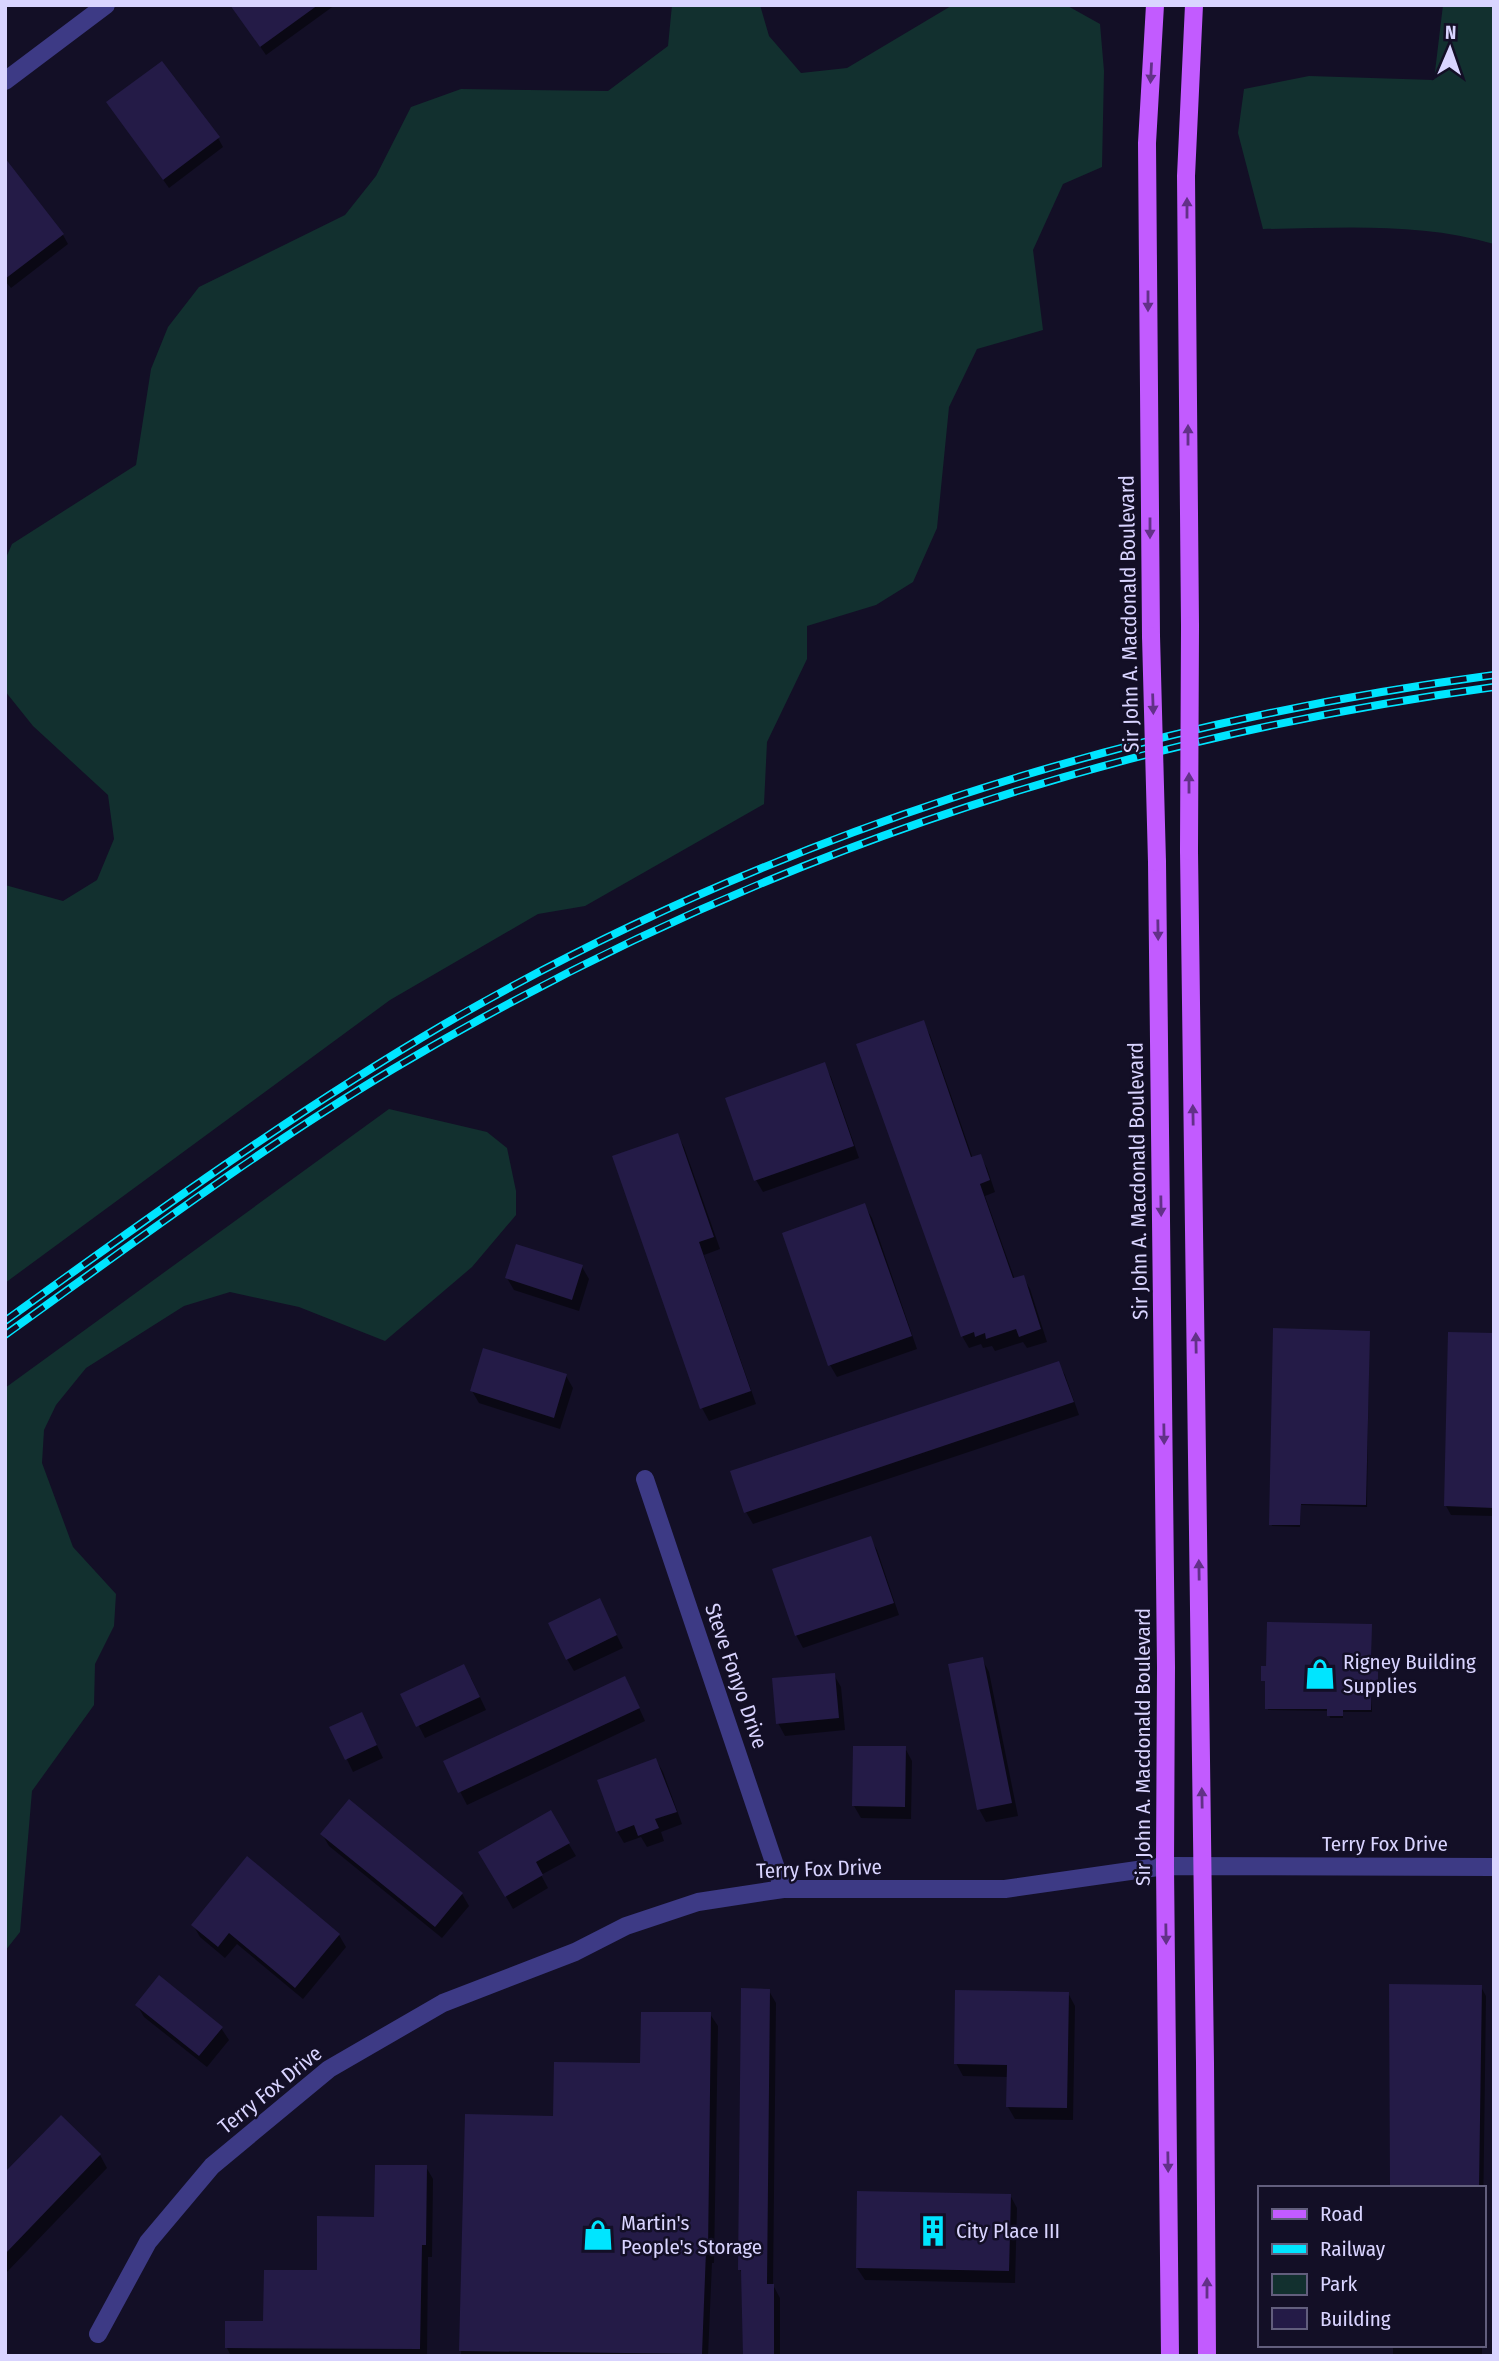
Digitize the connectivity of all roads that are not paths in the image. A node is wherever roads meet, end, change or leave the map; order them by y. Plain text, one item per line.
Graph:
1 (106, 5) edge
2 (1155, 5) edge
3 (1194, 5) edge
4 (5, 81) edge
5 (645, 1479) dead end
6 (1165, 1866) junction
7 (1203, 1866) junction
8 (1494, 1867) edge
9 (783, 1889) junction
10 (98, 2334) dead end
11 (1170, 2356) edge
12 (1207, 2356) edge

1 - 4 street
2 -> 6 main road, Sir John A. Macdonald Boulevard, bridge
7 -> 3 main road, bridge
5 - 9 street, Steve Fonyo Drive
6 - 7 street, Terry Fox Drive
6 - 9 street, Terry Fox Drive
6 -> 11 main road, Sir John A. Macdonald Boulevard
7 - 8 street, Terry Fox Drive
12 -> 7 main road
9 - 10 street, Terry Fox Drive

